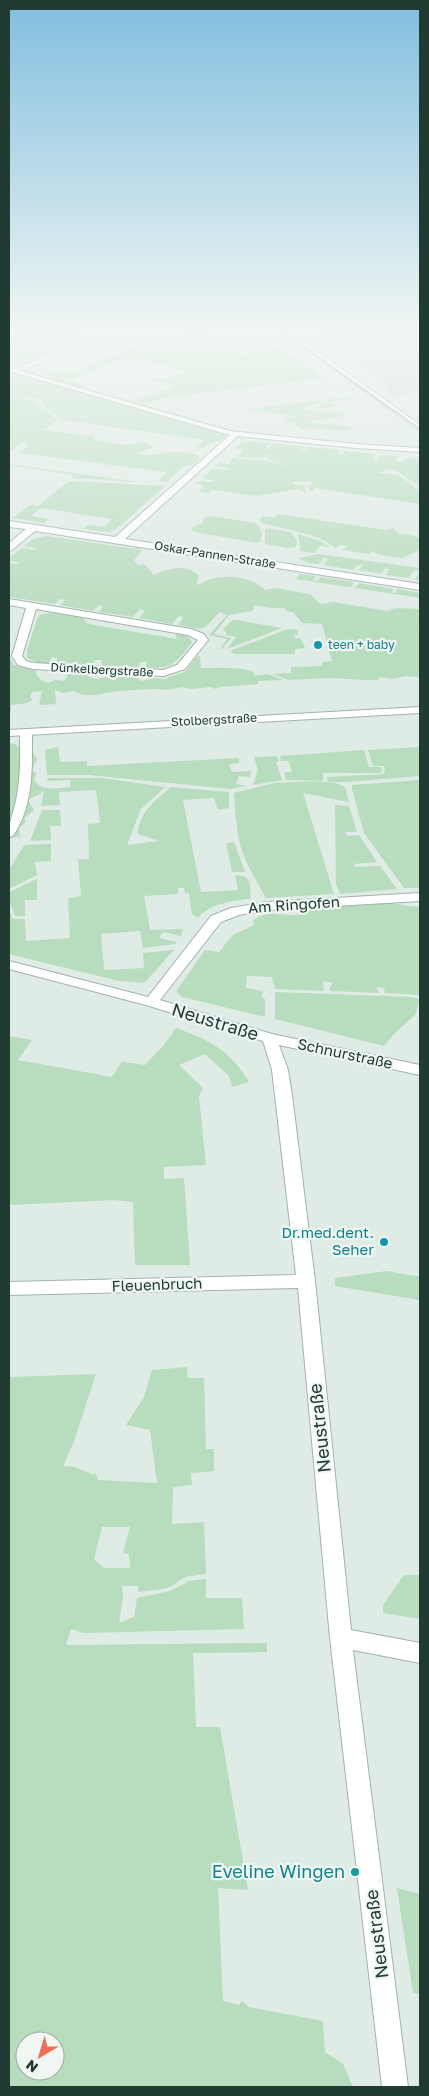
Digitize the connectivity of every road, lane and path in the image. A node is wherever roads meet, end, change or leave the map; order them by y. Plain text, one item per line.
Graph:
1 (214, 429) edge
2 (236, 434) junction
3 (420, 450) edge
4 (9, 524) edge
5 (34, 528) junction
6 (118, 540) junction
7 (9, 548) edge
8 (420, 587) edge
9 (9, 602) edge
10 (32, 606) junction
11 (420, 710) edge
12 (9, 732) edge
13 (26, 732) junction
14 (9, 833) edge
15 (420, 897) edge
16 (9, 965) edge
17 (151, 1002) junction
18 (269, 1038) junction
19 (420, 1070) edge
20 (306, 1281) junction
21 (9, 1289) edge
22 (341, 1638) junction
23 (420, 1652) edge
24 (395, 2087) edge

1 - 2 street
2 - 3 street
2 - 6 street
4 - 5 street, Oskar-Pannen-Straße
5 - 6 street, Oskar-Pannen-Straße
5 - 7 street
6 - 8 street, Oskar-Pannen-Straße
9 - 10 street, Dünkelbergstraße
10 - 10 street, Dünkelbergstraße
11 - 13 street, Stolbergstraße
12 - 13 street, Stolbergstraße
13 - 14 street
15 - 17 street, Am Ringofen
16 - 17 street, Neustraße
17 - 18 street, Neustraße
18 - 19 street, Schnurstraße
18 - 20 street, Neustraße
20 - 21 street, Fleuenbruch
20 - 22 street, Neustraße
22 - 23 street
22 - 24 street, Neustraße

